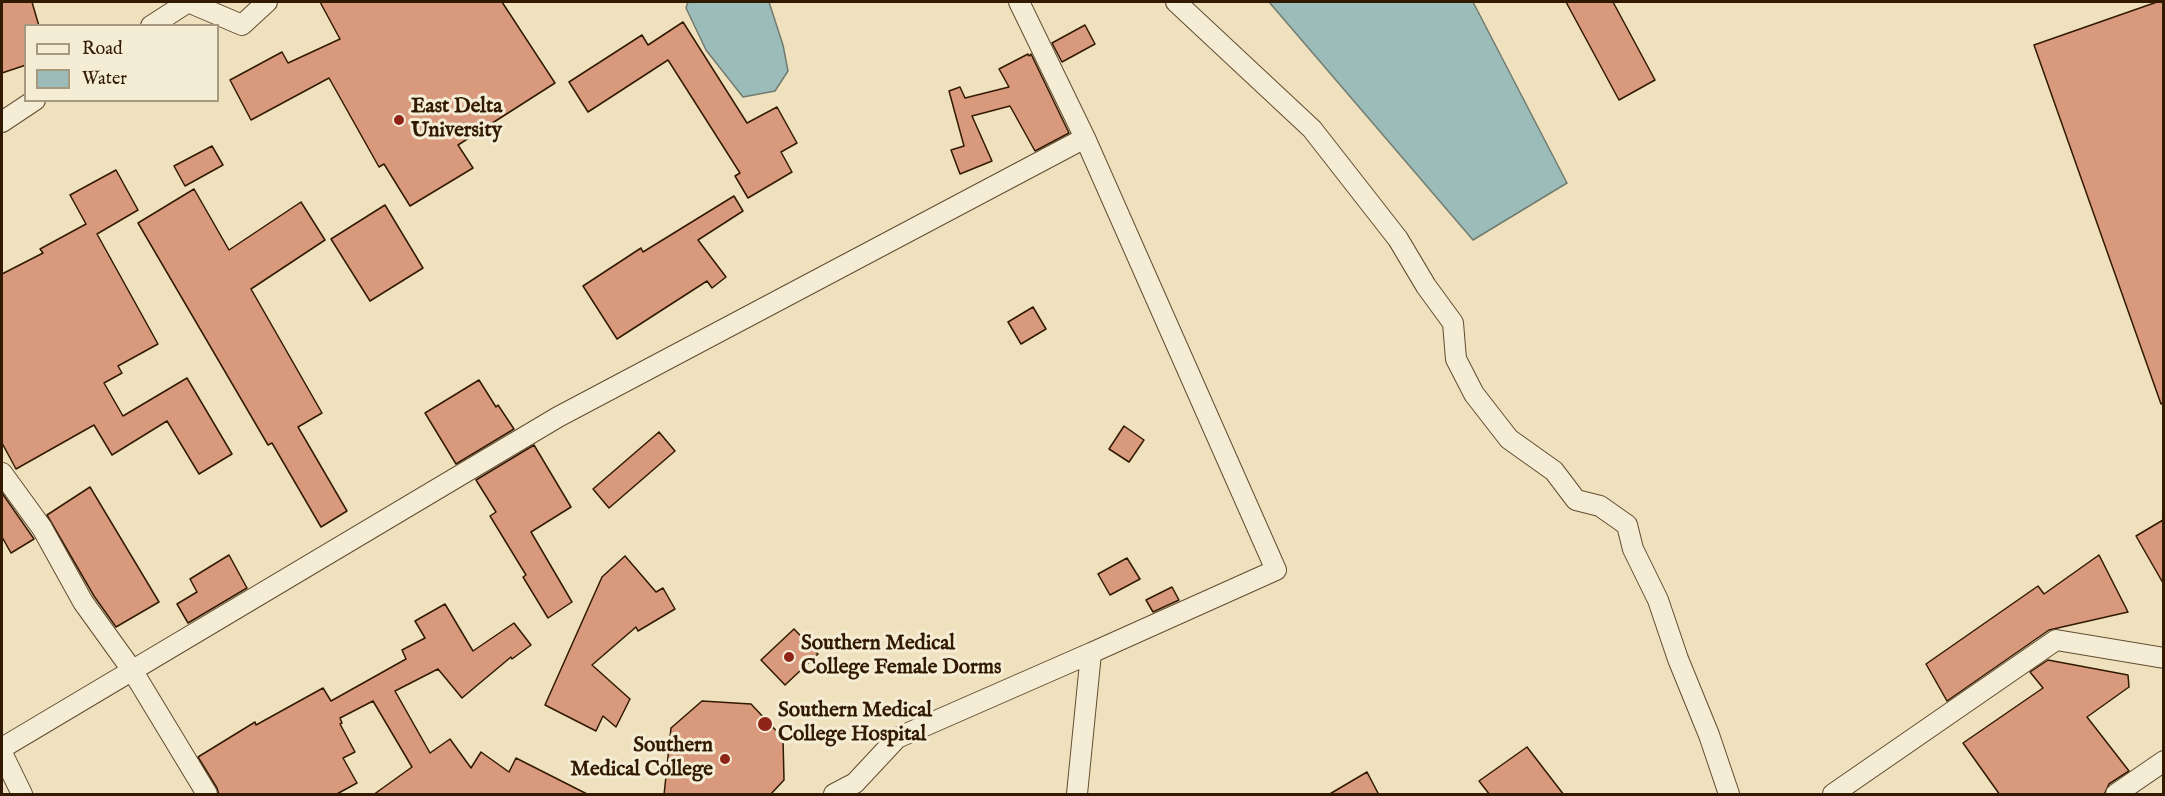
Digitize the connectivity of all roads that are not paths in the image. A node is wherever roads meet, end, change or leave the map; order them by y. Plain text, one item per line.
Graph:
1 (188, 2) edge
2 (267, 2) edge
3 (1019, 2) edge
4 (1176, 2) edge
5 (154, 24) edge
6 (32, 102) edge
7 (2, 122) edge
8 (1085, 138) junction
9 (2, 473) edge
10 (1090, 653) junction
11 (2163, 658) edge
12 (132, 670) junction
13 (2, 748) edge
14 (2, 753) edge
15 (2163, 761) edge
16 (22, 795) edge
17 (207, 795) edge
18 (834, 795) edge
19 (1077, 795) edge
20 (1729, 795) edge
21 (1833, 795) edge
22 (2116, 795) edge

1 - 2 street
1 - 5 street
3 - 8 street
4 - 20 street
6 - 7 street
8 - 10 street
8 - 12 street
9 - 12 street
10 - 18 street
10 - 19 street
11 - 21 street
12 - 13 street
12 - 17 street
14 - 16 street
15 - 22 street

